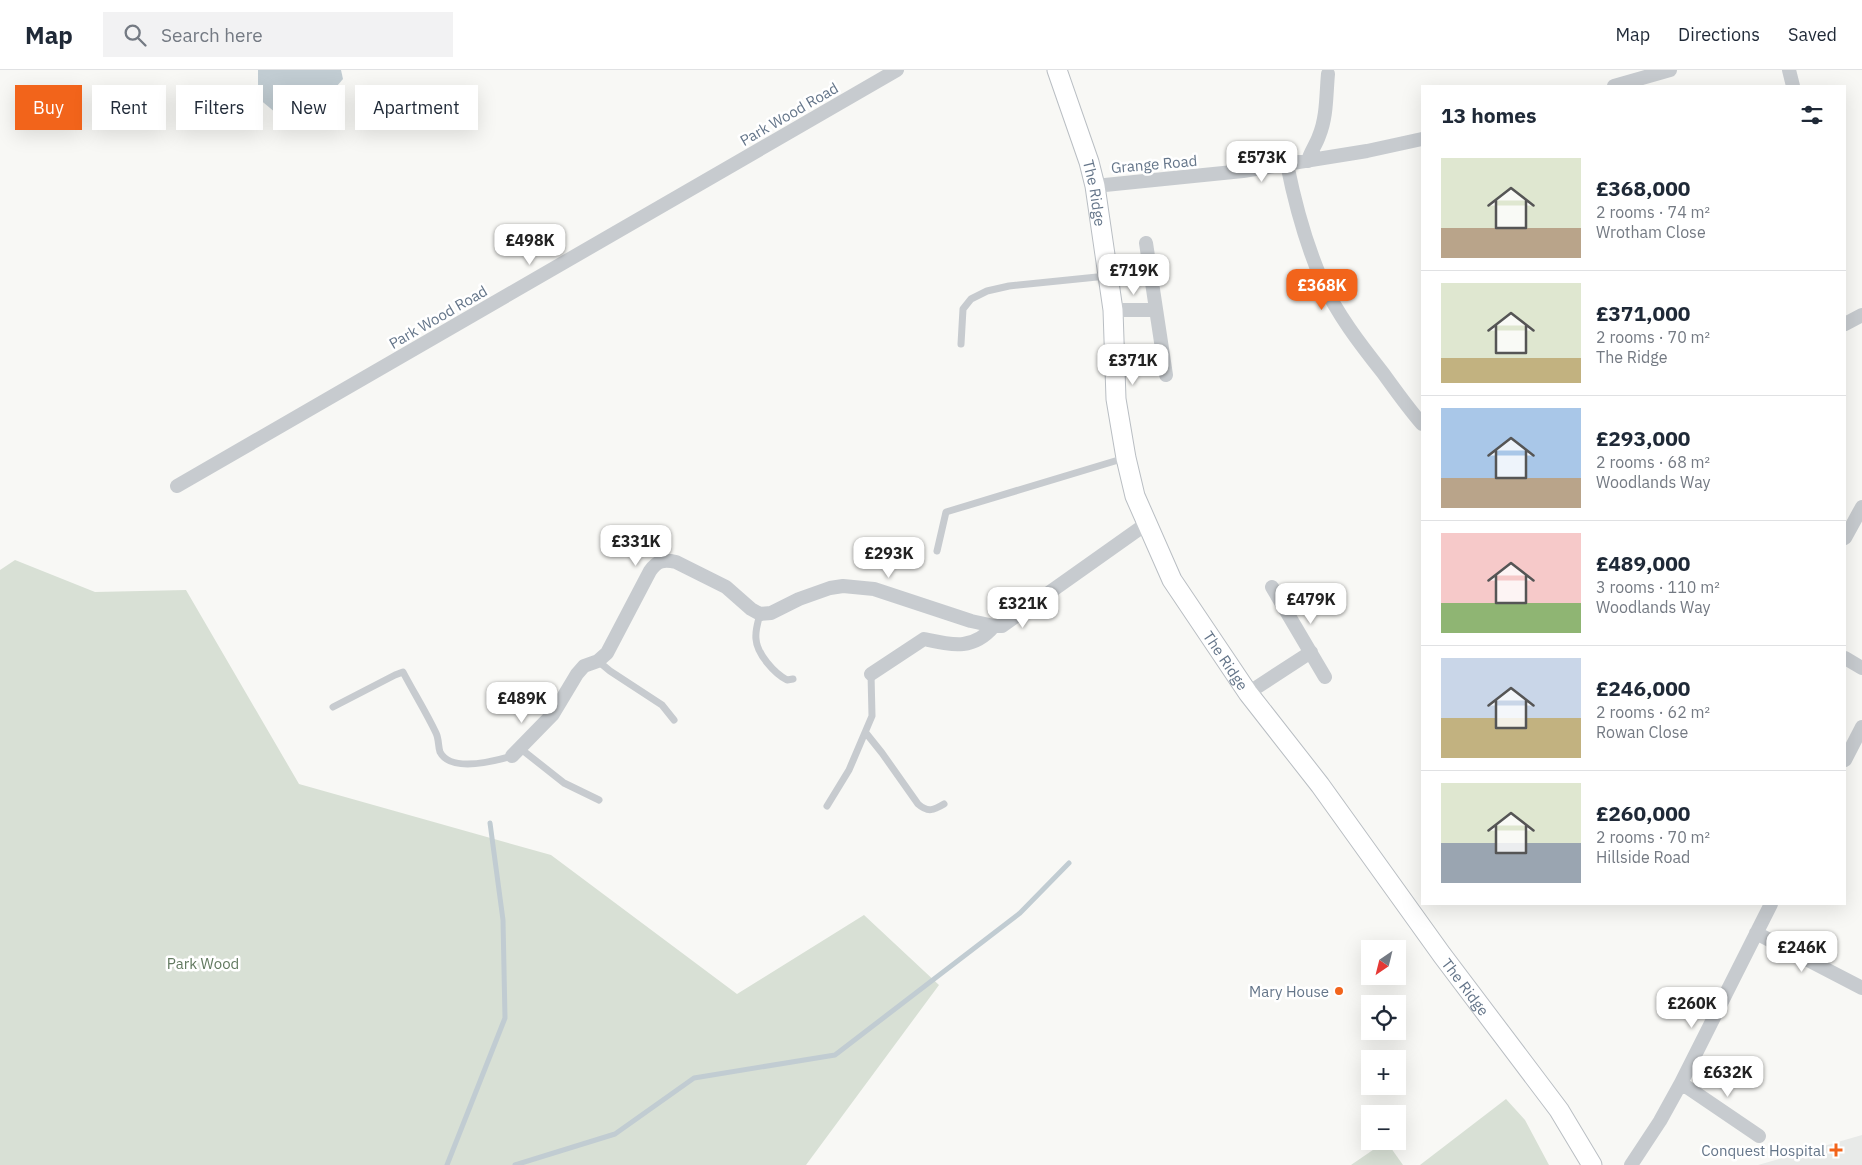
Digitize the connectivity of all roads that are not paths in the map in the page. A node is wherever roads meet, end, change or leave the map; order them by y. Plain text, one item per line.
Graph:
1 (897, 70) edge
2 (1057, 70) edge
3 (1670, 70) edge
4 (1789, 70) edge
5 (1328, 74) dead end
6 (1618, 85) edge
7 (1793, 85) edge
8 (1421, 139) edge
9 (1308, 161) junction
10 (1286, 164) junction
11 (1095, 186) junction
12 (1146, 243) dead end
13 (1108, 276) junction
14 (1112, 310) junction
15 (1155, 310) junction
16 (1862, 315) edge
17 (1846, 323) edge
18 (961, 344) dead end
19 (1166, 375) dead end
20 (1421, 423) edge
21 (1126, 458) junction
22 (177, 486) dead end
23 (1862, 506) edge
24 (1146, 524) junction
25 (1846, 536) edge
26 (937, 551) dead end
27 (1272, 587) dead end
28 (760, 614) junction
29 (994, 626) junction
30 (1310, 652) junction
31 (1846, 659) edge
32 (598, 661) junction
33 (1862, 668) edge
34 (872, 674) joint
35 (1325, 677) dead end
36 (793, 679) dead end
37 (1248, 692) junction
38 (333, 708) dead end
39 (674, 720) dead end
40 (1862, 727) edge
41 (866, 733) junction
42 (517, 752) junction
43 (1846, 758) edge
44 (599, 800) dead end
45 (944, 804) dead end
46 (827, 806) dead end
47 (1770, 905) edge
48 (1756, 933) junction
49 (1862, 988) edge
50 (1681, 1083) junction
51 (1759, 1136) dead end
52 (1592, 1165) edge
53 (1631, 1165) edge

1 - 22 street, Park Wood Road
2 - 11 main road, The Ridge
3 - 6 street
4 - 7 street
5 - 9 street
8 - 9 street, Grange Road
9 - 10 street, Grange Road
10 - 11 street, Grange Road
10 - 20 street
11 - 13 main road, The Ridge
12 - 15 street
13 - 14 main road, The Ridge
13 - 18 lane
14 - 15 street
14 - 21 main road, The Ridge
15 - 19 street
16 - 17 street
21 - 24 main road, The Ridge
21 - 26 lane
23 - 25 street
24 - 29 street
24 - 37 main road, The Ridge
27 - 30 street
28 - 29 street
28 - 32 street
28 - 36 lane
29 - 34 street
30 - 35 street
30 - 37 street
31 - 33 street
32 - 39 lane
32 - 42 street
34 - 41 lane
37 - 52 main road, The Ridge
38 - 42 lane
40 - 43 street
41 - 45 lane
41 - 46 lane
42 - 44 lane
47 - 48 street
48 - 49 street
48 - 50 street
50 - 51 street
50 - 53 street

